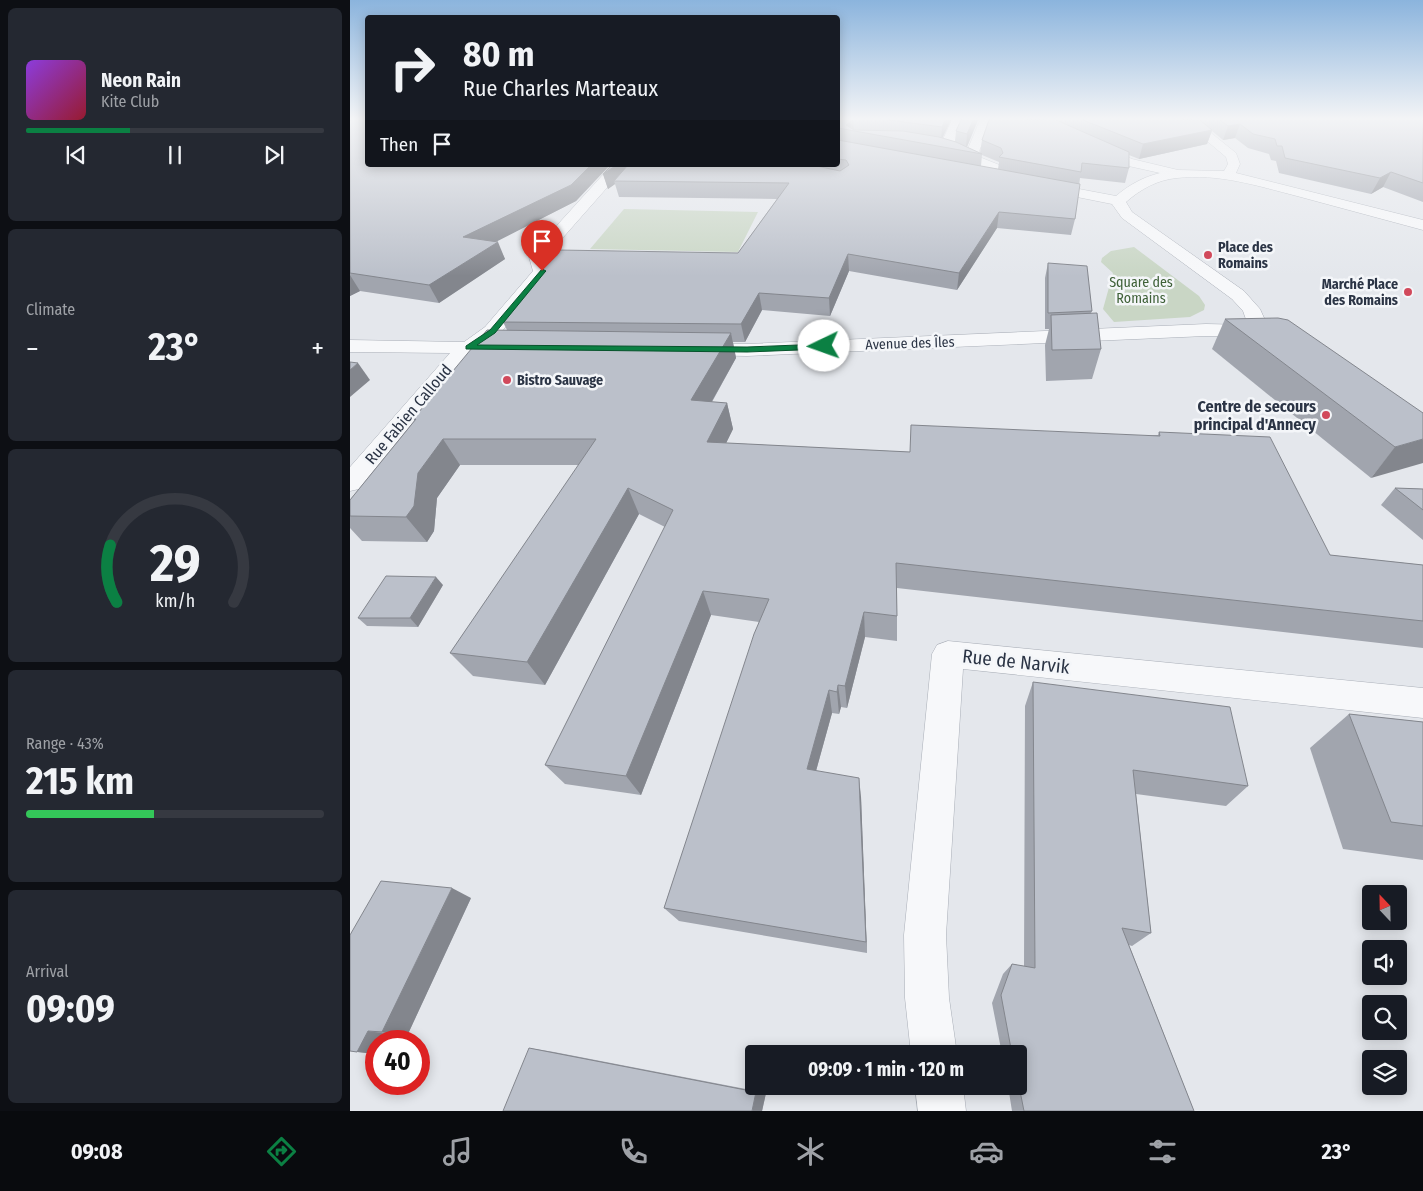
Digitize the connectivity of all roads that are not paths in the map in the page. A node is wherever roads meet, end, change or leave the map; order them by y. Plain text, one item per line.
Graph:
1 (614, 172) edge
2 (998, 172) edge
3 (1142, 172) edge
4 (1172, 172) edge
5 (1230, 172) edge
6 (1182, 174) junction
7 (979, 175) edge
8 (1228, 175) junction
9 (1147, 181) junction
10 (1026, 183) edge
11 (1119, 201) junction
12 (1423, 225) edge
13 (350, 346) edge
14 (468, 348) junction
15 (529, 348) edge
16 (677, 349) edge
17 (350, 483) edge
18 (1423, 703) edge
19 (933, 1045) edge
20 (940, 1095) edge
21 (942, 1111) edge

1 - 14 street, Rue Fabien Calloud
2 - 7 street
3 - 9 street
4 - 6 street
5 - 8 street
6 - 8 street
6 - 9 street
8 - 12 street
9 - 11 street
10 - 11 street
11 - 16 street, Avenue des Îles
13 - 14 street
14 - 15 street
14 - 17 street, Rue Fabien Calloud
18 - 19 street, Rue de Narvik
20 - 21 street

